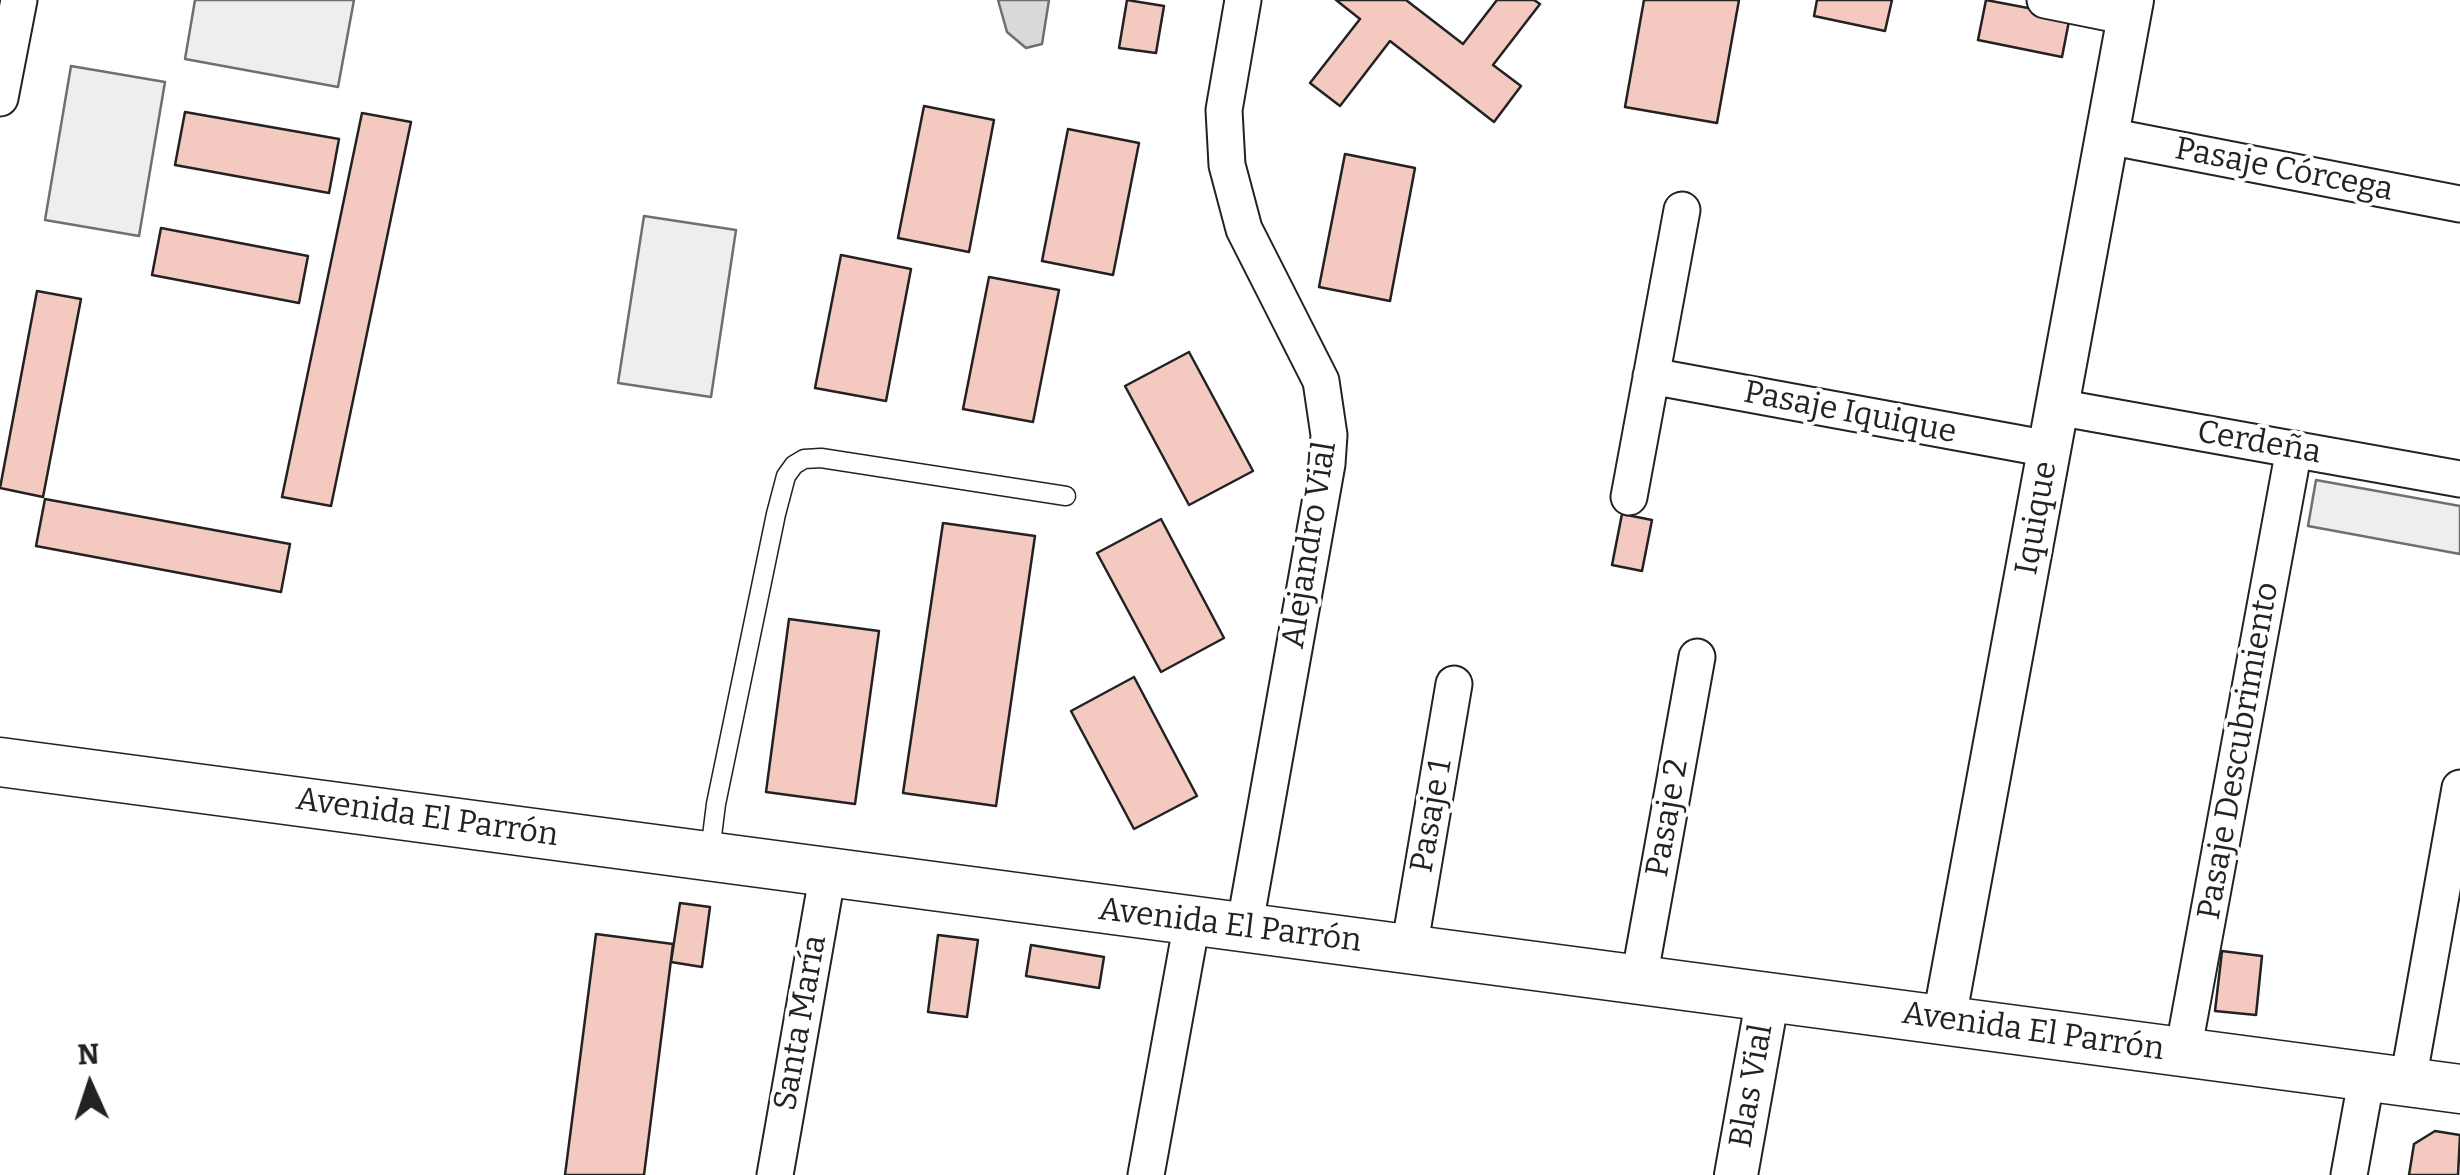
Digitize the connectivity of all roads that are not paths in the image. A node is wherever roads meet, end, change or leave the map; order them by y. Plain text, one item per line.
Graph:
1 (19, 0) edge
2 (1243, 0) edge
3 (2045, 0) edge
4 (2131, 8) edge
5 (0, 98) edge
6 (2108, 136) junction
7 (2460, 204) edge
8 (1682, 210) dead end
9 (1651, 376) junction
10 (2057, 407) junction
11 (2050, 449) junction
12 (2294, 450) junction
13 (2460, 479) edge
14 (1066, 496) dead end
15 (1630, 497) dead end
16 (1696, 657) dead end
17 (1454, 684) dead end
18 (0, 762) edge
19 (2460, 788) edge
20 (709, 855) junction
21 (828, 872) junction
22 (1192, 922) junction
23 (1244, 929) junction
24 (1408, 949) junction
25 (1639, 980) junction
26 (1768, 996) junction
27 (1944, 1020) junction
28 (2183, 1052) junction
29 (2387, 1079) junction
30 (2460, 1089) edge
31 (775, 1175) edge
32 (1146, 1175) edge
33 (1736, 1175) edge
34 (2350, 1175) edge

1 - 5 street
2 - 23 street, Alejandro Vial
3 - 4 street, Iquique
4 - 6 street, Iquique
6 - 7 street, Pasaje Córcega
6 - 10 street, Iquique
8 - 9 street
9 - 11 street, Pasaje Iquique
9 - 15 street
10 - 11 street, Iquique
10 - 12 street, Cerdeña
11 - 27 street, Iquique
12 - 13 street, Cerdeña
12 - 28 street, Pasaje Descubrimiento
14 - 20 lane
16 - 25 street, Pasaje 2
17 - 24 street, Pasaje 1
18 - 20 main road, Avenida El Parrón
19 - 29 street
20 - 21 main road, Avenida El Parrón
21 - 22 main road, Avenida El Parrón
21 - 31 street, Santa María
22 - 23 main road, Avenida El Parrón
22 - 32 street
23 - 24 main road, Avenida El Parrón
24 - 25 main road, Avenida El Parrón
25 - 26 main road, Avenida El Parrón
26 - 27 main road, Avenida El Parrón
26 - 33 street, Blas Vial
27 - 28 main road, Avenida El Parrón
28 - 29 main road, Avenida El Parrón
29 - 30 main road, Avenida El Parrón
29 - 34 street

